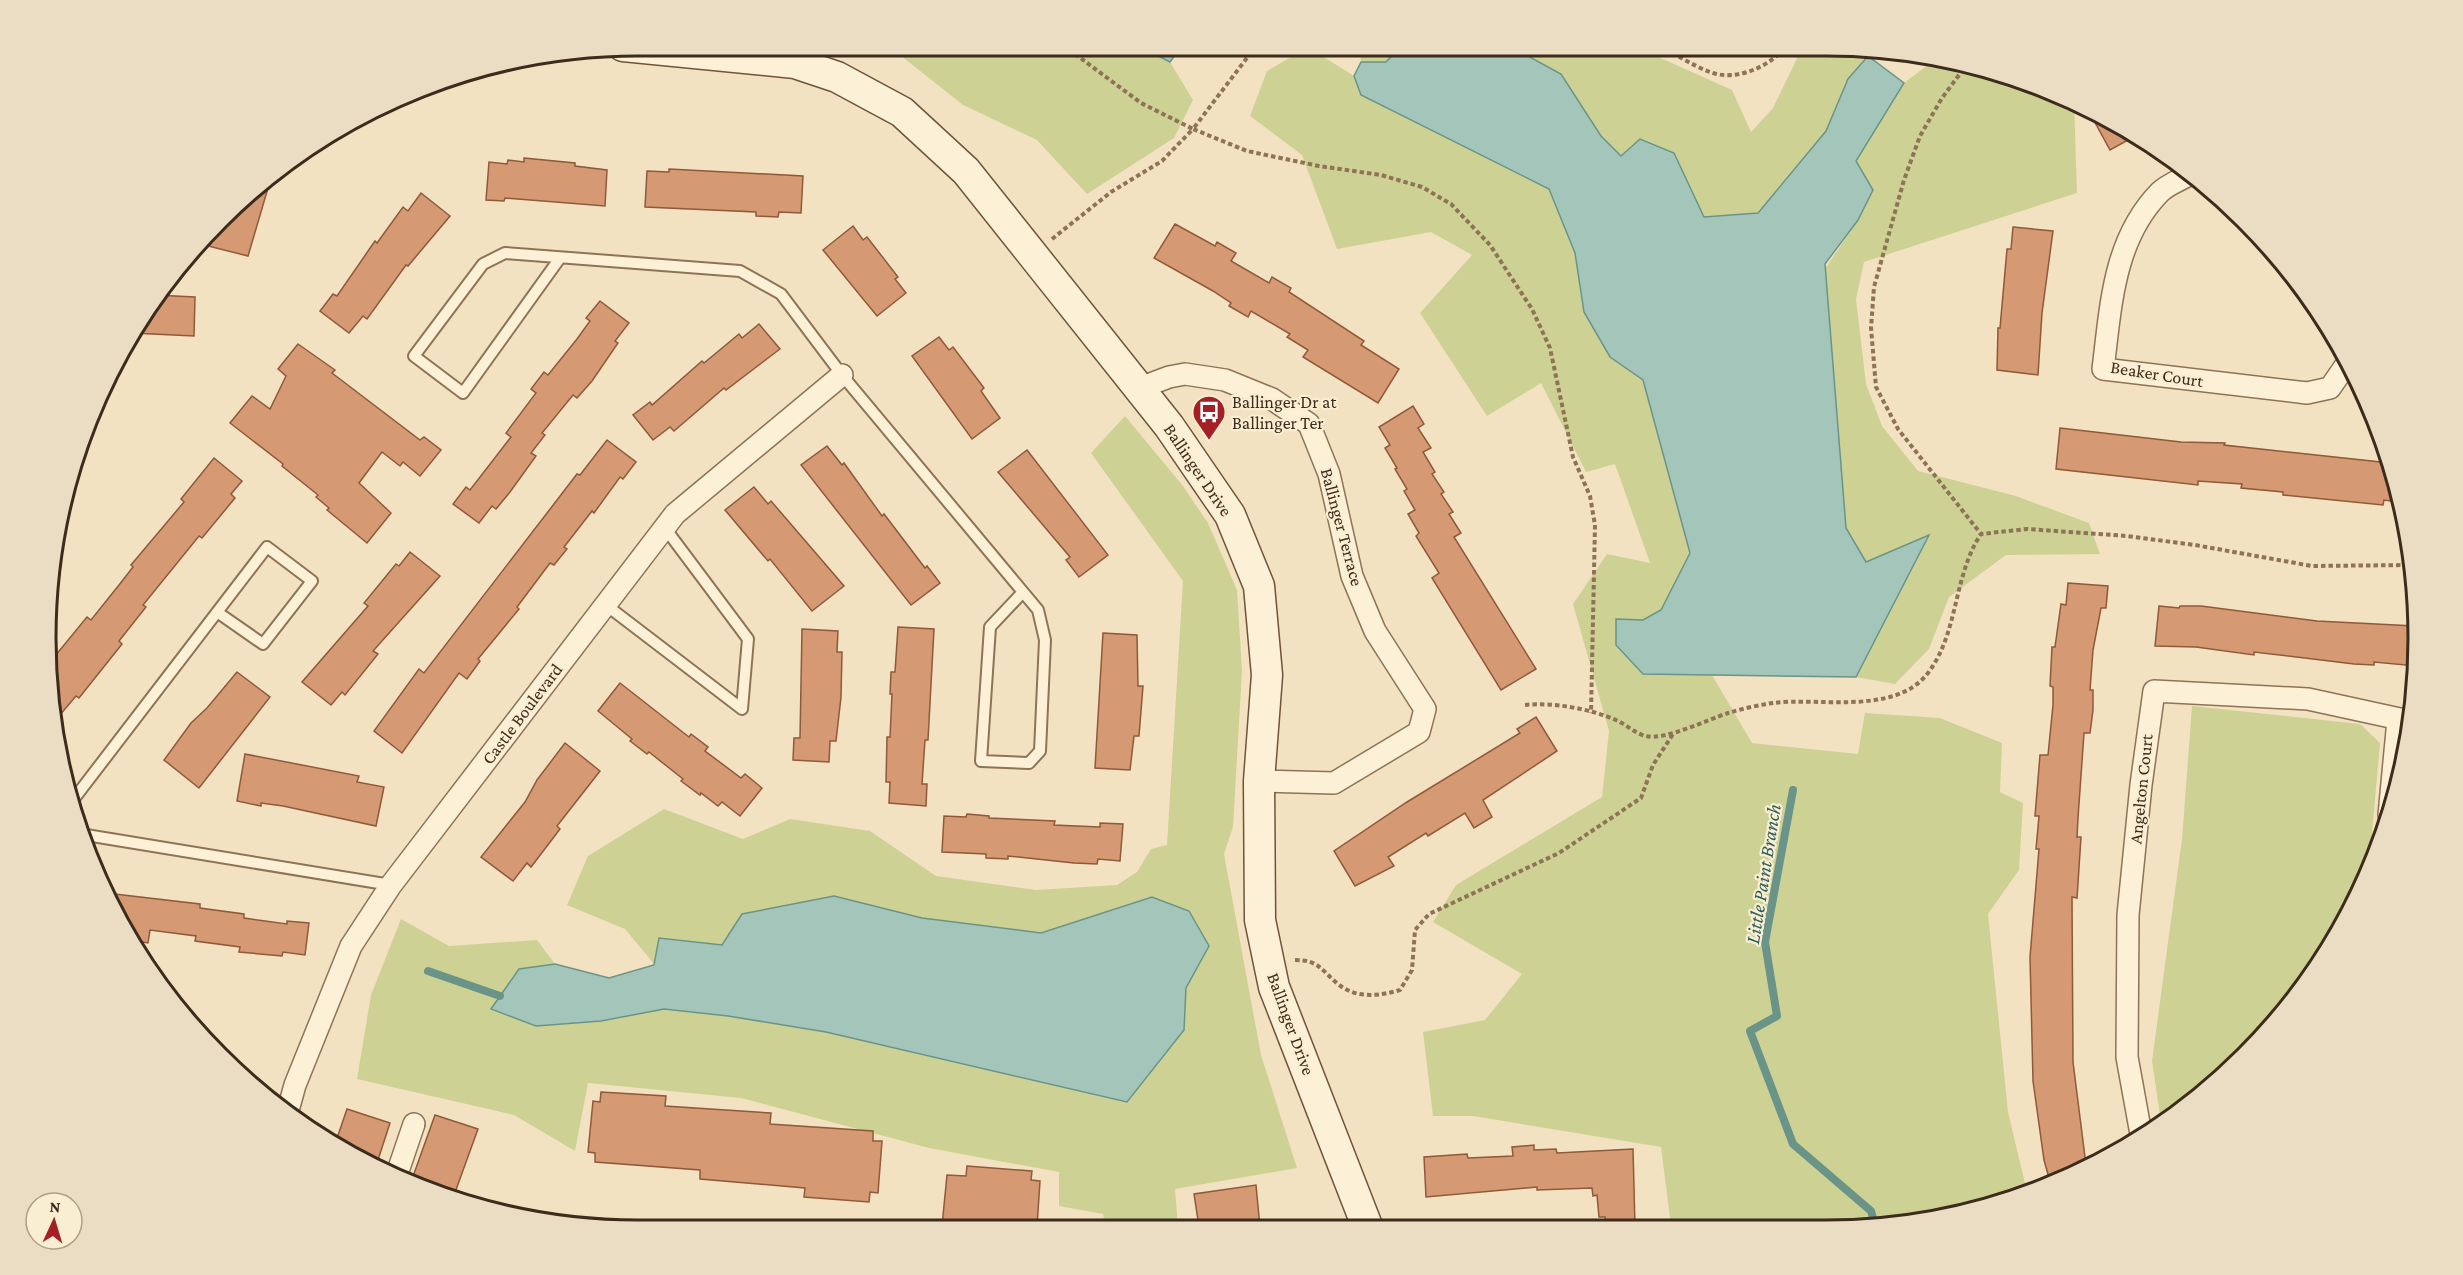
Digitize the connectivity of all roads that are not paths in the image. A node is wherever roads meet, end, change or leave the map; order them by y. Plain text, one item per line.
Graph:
1 (740, 56) edge
2 (2183, 178) edge
3 (560, 258) junction
4 (2342, 371) edge
5 (842, 375) junction
6 (1140, 388) junction
7 (665, 528) junction
8 (1023, 592) junction
9 (606, 605) junction
10 (217, 612) junction
11 (2402, 720) edge
12 (1259, 781) junction
13 (77, 795) edge
14 (90, 836) edge
15 (391, 885) junction
16 (290, 1104) edge
17 (414, 1124) dead end
18 (2140, 1127) edge
19 (399, 1168) edge
20 (1366, 1220) edge

1 - 6 street, Ballinger Drive
2 - 4 street, Beaker Court
3 - 3 lane
3 - 5 lane
5 - 7 street, Castle Boulevard
5 - 8 lane
6 - 12 street, Ballinger Drive
6 - 12 street, Ballinger Terrace
7 - 9 street, Castle Boulevard
7 - 9 lane
8 - 8 lane
9 - 15 street, Castle Boulevard
10 - 10 lane
10 - 13 lane
11 - 18 street, Angelton Court
12 - 20 street, Ballinger Drive
14 - 15 lane
15 - 16 street, Castle Boulevard
17 - 19 street

